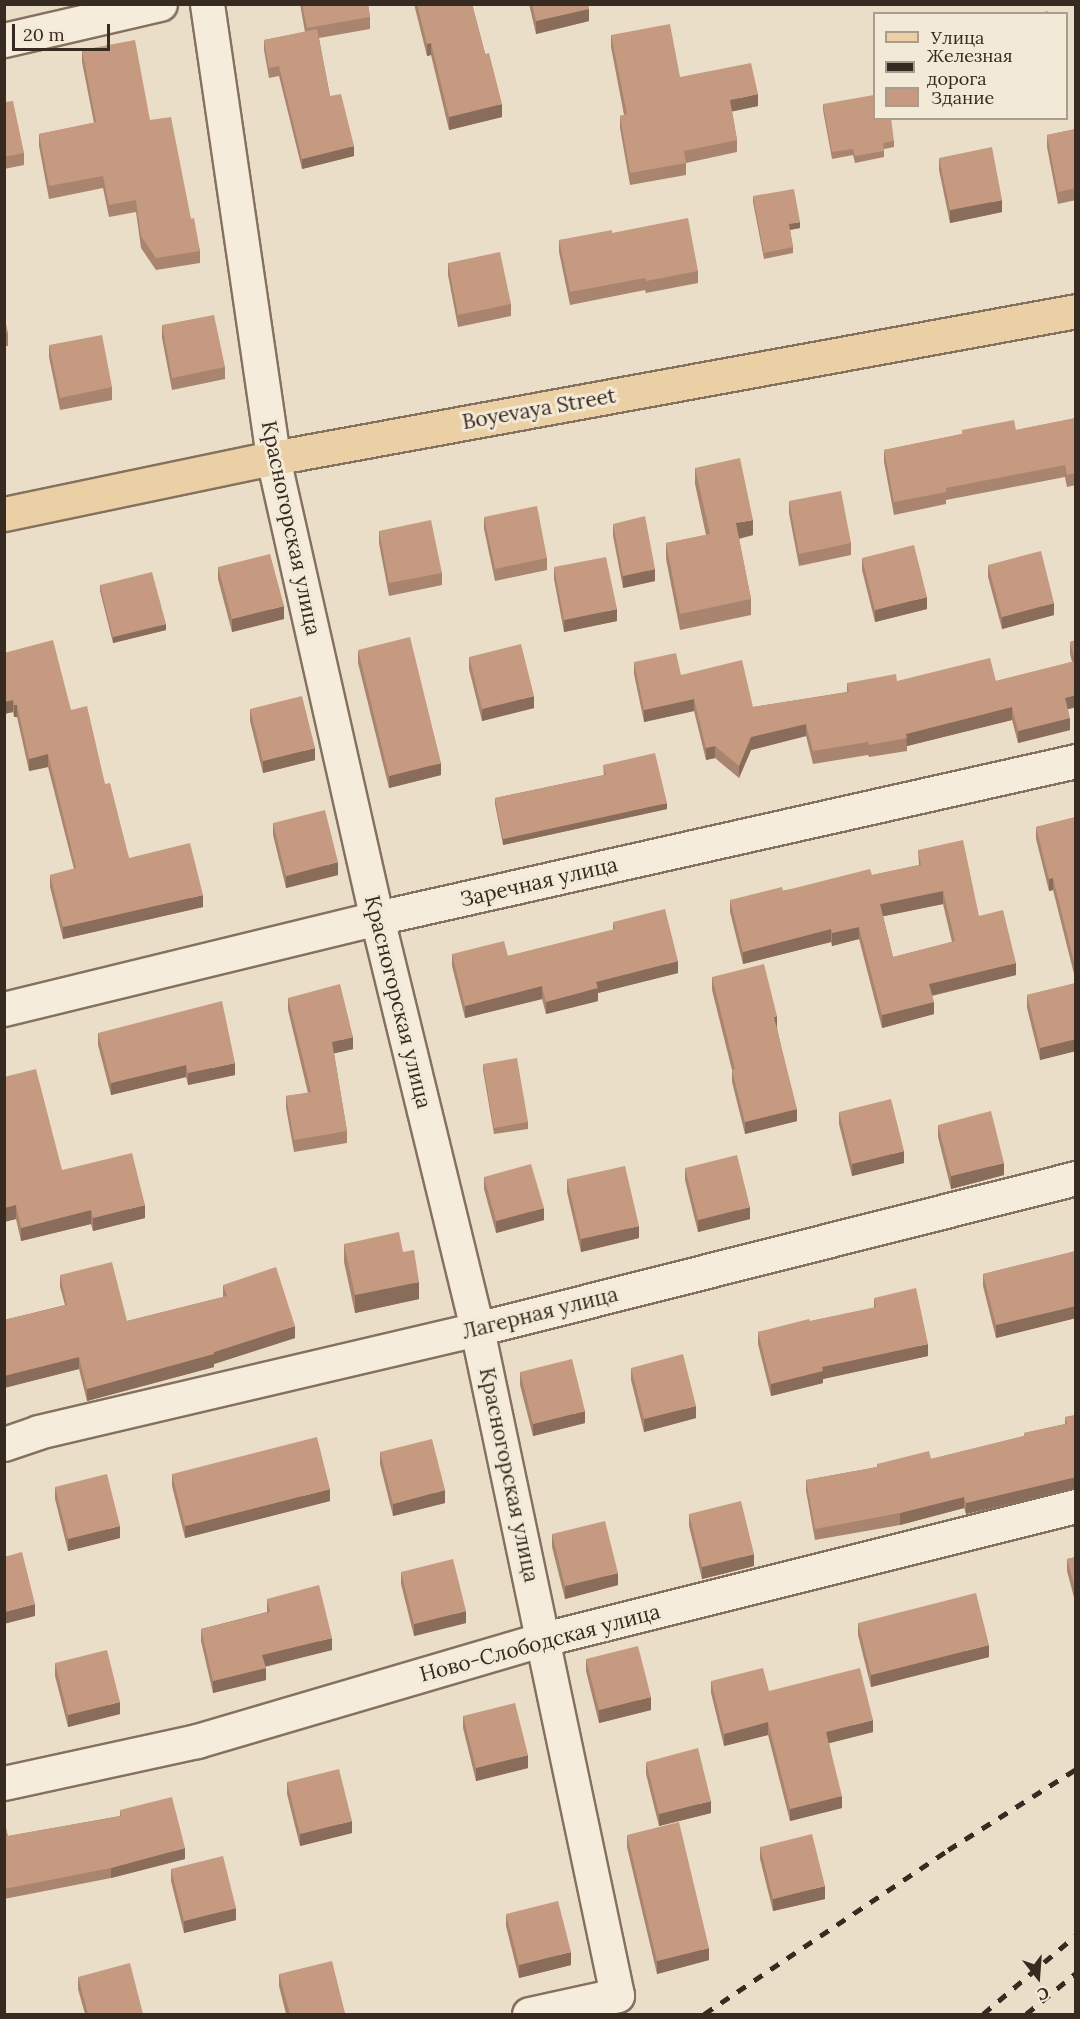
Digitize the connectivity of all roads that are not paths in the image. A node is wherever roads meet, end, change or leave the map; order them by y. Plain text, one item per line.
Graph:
1 (160, 4) edge
2 (207, 4) edge
3 (4, 40) edge
4 (1076, 311) edge
5 (273, 458) junction
6 (4, 514) edge
7 (1076, 761) edge
8 (377, 918) junction
9 (4, 1009) edge
10 (1076, 1178) edge
11 (477, 1329) junction
12 (4, 1444) edge
13 (1076, 1506) edge
14 (544, 1639) junction
15 (4, 1783) edge
16 (528, 2014) edge

1 - 3 street
2 - 5 street, Красногорская улица
4 - 5 main road, Boyevaya Street
5 - 6 main road, Boyevaya Street
5 - 8 street, Красногорская улица
7 - 8 street, Заречная улица
8 - 9 street, Заречная улица
8 - 11 street, Красногорская улица
10 - 11 street, Лагерная улица
11 - 12 street, Лагерная улица
11 - 14 street, Красногорская улица
13 - 14 street, Ново-Слободская улица
14 - 15 street, Ново-Слободская улица
14 - 16 street, Красногорская улица

